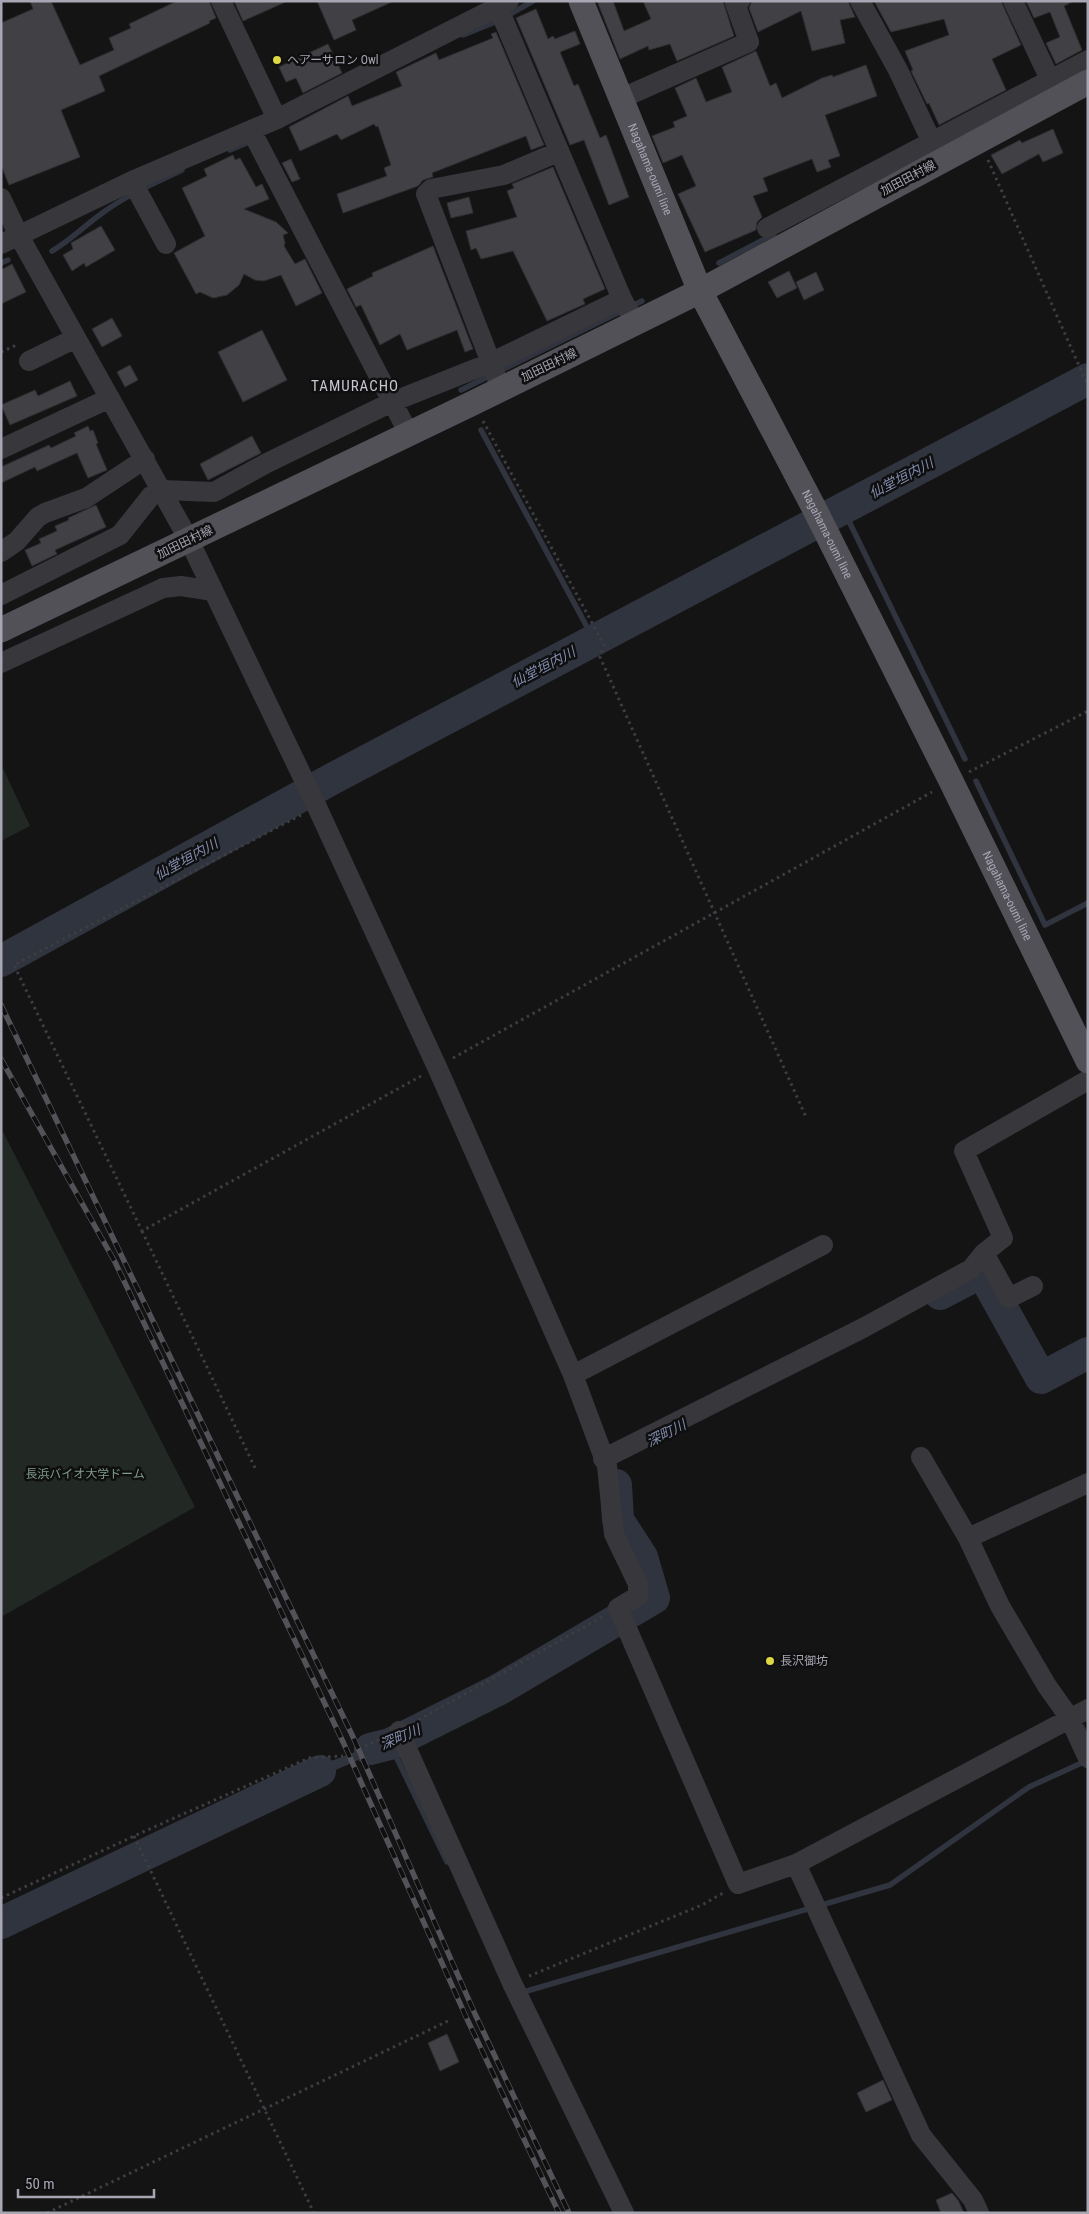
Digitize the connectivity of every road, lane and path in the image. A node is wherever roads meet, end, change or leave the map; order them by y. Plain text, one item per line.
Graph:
1 (221, 1) edge
2 (581, 1) edge
3 (740, 1) edge
4 (860, 1) edge
5 (1013, 1) edge
6 (503, 11) edge
7 (1088, 60) edge
8 (1088, 82) edge
9 (1053, 87) junction
10 (622, 98) junction
11 (277, 119) junction
12 (254, 136) junction
13 (979, 140) junction
14 (935, 150) junction
15 (558, 152) junction
16 (136, 188) junction
17 (1, 198) edge
18 (767, 228) dead end
19 (10, 240) edge
20 (166, 244) dead end
21 (700, 291) junction
22 (628, 308) junction
23 (76, 338) junction
24 (29, 361) dead end
25 (496, 376) junction
26 (1088, 386) edge
27 (110, 398) junction
28 (392, 402) junction
29 (473, 404) junction
30 (409, 434) junction
31 (1, 449) edge
32 (145, 459) junction
33 (162, 490) junction
34 (189, 540) junction
35 (1, 552) edge
36 (213, 591) junction
37 (1, 594) edge
38 (1, 630) edge
39 (1, 663) edge
40 (1088, 711) edge
41 (951, 781) junction
42 (316, 805) junction
43 (715, 912) junction
44 (1088, 1061) edge
45 (436, 1067) junction
46 (1088, 1080) edge
47 (806, 1117) dead end
48 (142, 1231) junction
49 (823, 1244) dead end
50 (984, 1253) junction
51 (1033, 1286) dead end
52 (573, 1375) junction
53 (921, 1458) dead end
54 (603, 1459) junction
55 (256, 1470) dead end
56 (1088, 1483) edge
57 (968, 1538) junction
58 (618, 1608) junction
59 (1088, 1709) edge
60 (1069, 1717) junction
61 (399, 1730) junction
62 (365, 1746) dead end
63 (343, 1756) dead end
64 (1088, 1758) edge
65 (134, 1836) junction
66 (796, 1864) junction
67 (738, 1884) junction
68 (1, 1898) edge
69 (512, 1983) junction
70 (450, 2020) dead end
71 (265, 2108) junction
72 (47, 2213) edge
73 (314, 2213) edge
74 (624, 2213) edge
75 (979, 2213) edge

1 - 11 street
2 - 10 main road, Nagahama-oumi line
3 - 10 street
4 - 14 street
5 - 9 street
6 - 11 street
6 - 15 street
7 - 9 street
8 - 9 main road, 加田田村線
9 - 13 main road, 加田田村線
9 - 14 street
10 - 21 main road, Nagahama-oumi line
11 - 12 street
12 - 16 street
12 - 28 street
13 - 14 main road, 加田田村線
13 - 26 path
14 - 18 street
14 - 21 main road, 加田田村線
15 - 22 street
15 - 25 street
16 - 19 street
16 - 20 street
17 - 19 street
19 - 23 street
21 - 22 main road, 加田田村線
21 - 41 main road, Nagahama-oumi line
22 - 25 main road, 加田田村線
23 - 24 street
23 - 27 street
25 - 28 street
25 - 29 main road, 加田田村線
27 - 31 street
27 - 32 street
28 - 30 street
28 - 33 street
29 - 30 main road, 加田田村線
29 - 43 path
30 - 34 main road, 加田田村線
32 - 33 street
32 - 35 street
33 - 34 street
33 - 37 street
34 - 36 street
34 - 38 main road, 加田田村線
36 - 39 street
36 - 42 street
40 - 41 path
41 - 43 path
41 - 44 main road, Nagahama-oumi line
42 - 45 street
42 - 48 path
43 - 45 path
43 - 47 path
45 - 48 path
45 - 52 street
46 - 50 street
48 - 55 path
49 - 52 street
50 - 51 street
50 - 54 street
52 - 54 street
53 - 57 street
54 - 58 street
56 - 57 street
57 - 60 street
58 - 61 path
58 - 67 street
59 - 60 street
60 - 64 street
60 - 66 street
61 - 62 path
61 - 69 street
63 - 65 path
65 - 68 path
65 - 71 path
66 - 67 street
66 - 75 street
67 - 69 path
69 - 74 street
70 - 71 path
71 - 72 path
71 - 73 path

